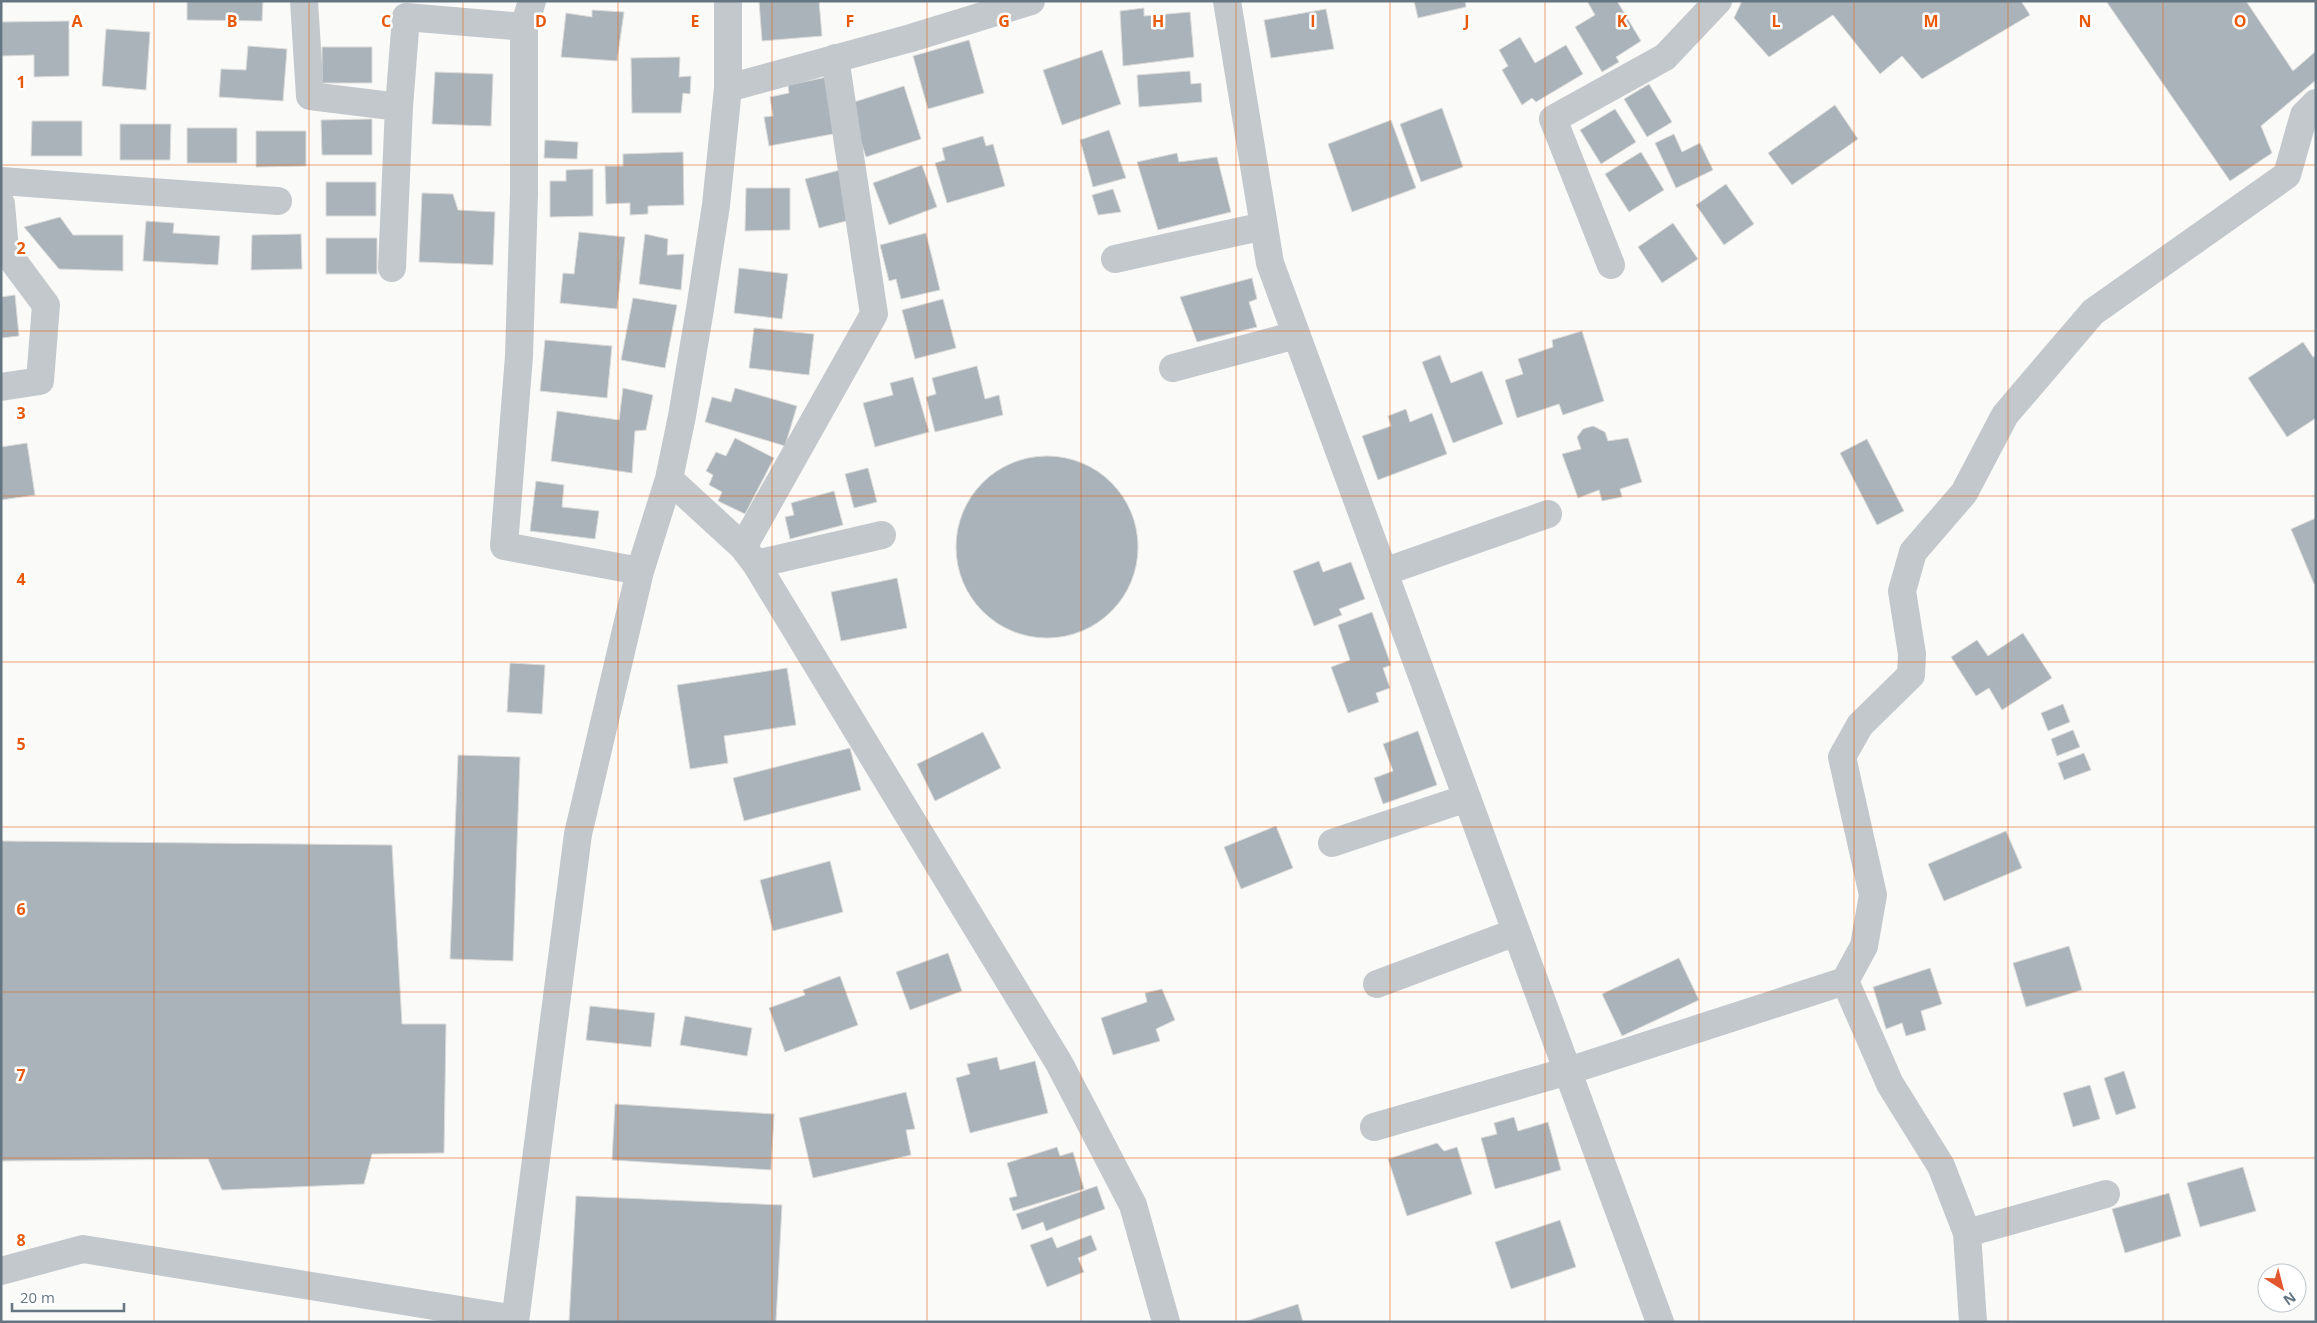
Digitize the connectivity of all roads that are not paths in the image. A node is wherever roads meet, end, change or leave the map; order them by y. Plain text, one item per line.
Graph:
1 (304, 1) edge
2 (728, 1) edge
3 (1032, 1) edge
4 (1227, 1) edge
5 (1718, 1) edge
6 (983, 8) edge
7 (528, 14) edge
8 (835, 58) junction
9 (728, 88) junction
10 (2316, 103) edge
11 (399, 107) junction
12 (1, 181) edge
13 (278, 201) dead end
14 (1, 204) edge
15 (1264, 226) junction
16 (1115, 259) dead end
17 (1611, 265) dead end
18 (392, 268) dead end
19 (1296, 334) junction
20 (1173, 368) dead end
21 (1, 387) edge
22 (669, 479) junction
23 (1548, 514) dead end
24 (882, 535) dead end
25 (750, 555) junction
26 (640, 570) junction
27 (1384, 572) junction
28 (1467, 798) junction
29 (1332, 843) dead end
30 (1516, 932) junction
31 (1845, 982) junction
32 (1377, 984) dead end
33 (1568, 1071) junction
34 (1374, 1127) dead end
35 (2106, 1194) dead end
36 (1967, 1233) junction
37 (1, 1271) edge
38 (515, 1320) edge
39 (1166, 1322) edge
40 (1660, 1322) edge
41 (1973, 1322) edge

1 - 11 street
2 - 9 street
3 - 6 street
4 - 15 street
5 - 17 street
6 - 8 street
7 - 11 street
7 - 26 street
8 - 9 street
8 - 25 street
9 - 22 street
10 - 31 street
11 - 18 street
12 - 13 street
14 - 21 street
15 - 16 street
15 - 19 street
19 - 20 street
19 - 27 street
22 - 25 street
22 - 26 street
23 - 27 street
24 - 25 street
25 - 39 street
26 - 38 street
27 - 28 street
28 - 29 street
28 - 30 street
30 - 32 street
30 - 33 street
31 - 33 street
31 - 36 street
33 - 34 street
33 - 40 street
35 - 36 street
36 - 41 street
37 - 38 street

